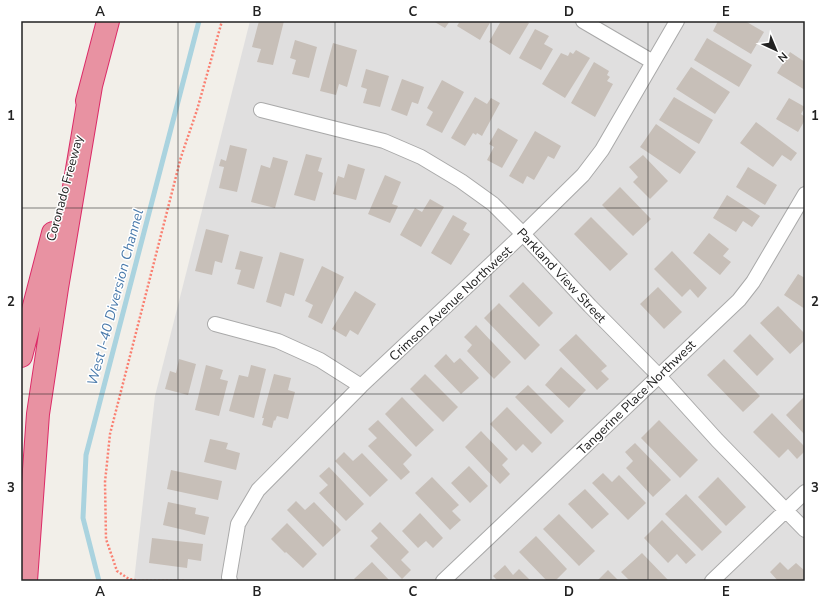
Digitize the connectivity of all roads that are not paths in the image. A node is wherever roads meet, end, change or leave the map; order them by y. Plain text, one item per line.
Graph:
1 (108, 21) edge
2 (583, 21) edge
3 (677, 21) edge
4 (653, 62) junction
5 (91, 86) junction
6 (261, 110) dead end
7 (805, 194) edge
8 (523, 234) junction
9 (214, 324) dead end
10 (21, 356) edge
11 (658, 376) junction
12 (361, 386) junction
13 (805, 492) edge
14 (786, 510) junction
15 (805, 530) edge
16 (26, 581) edge
17 (230, 581) edge
18 (443, 581) edge
19 (712, 581) edge

1 - 5 highway, Coronado Freeway
2 - 4 street
3 - 4 street, Crimson Avenue Northwest
4 - 8 street, Crimson Avenue Northwest
5 - 10 highway, Coronado Freeway
5 - 16 highway
6 - 8 street, Parkland View Street
7 - 11 street, Tangerine Place Northwest
8 - 11 street, Parkland View Street
8 - 12 street, Crimson Avenue Northwest
9 - 12 street
11 - 14 street, Parkland View Street
11 - 18 street, Tangerine Place Northwest
12 - 17 street, Crimson Avenue Northwest
13 - 14 street
14 - 15 street, Parkland View Street
14 - 19 street

